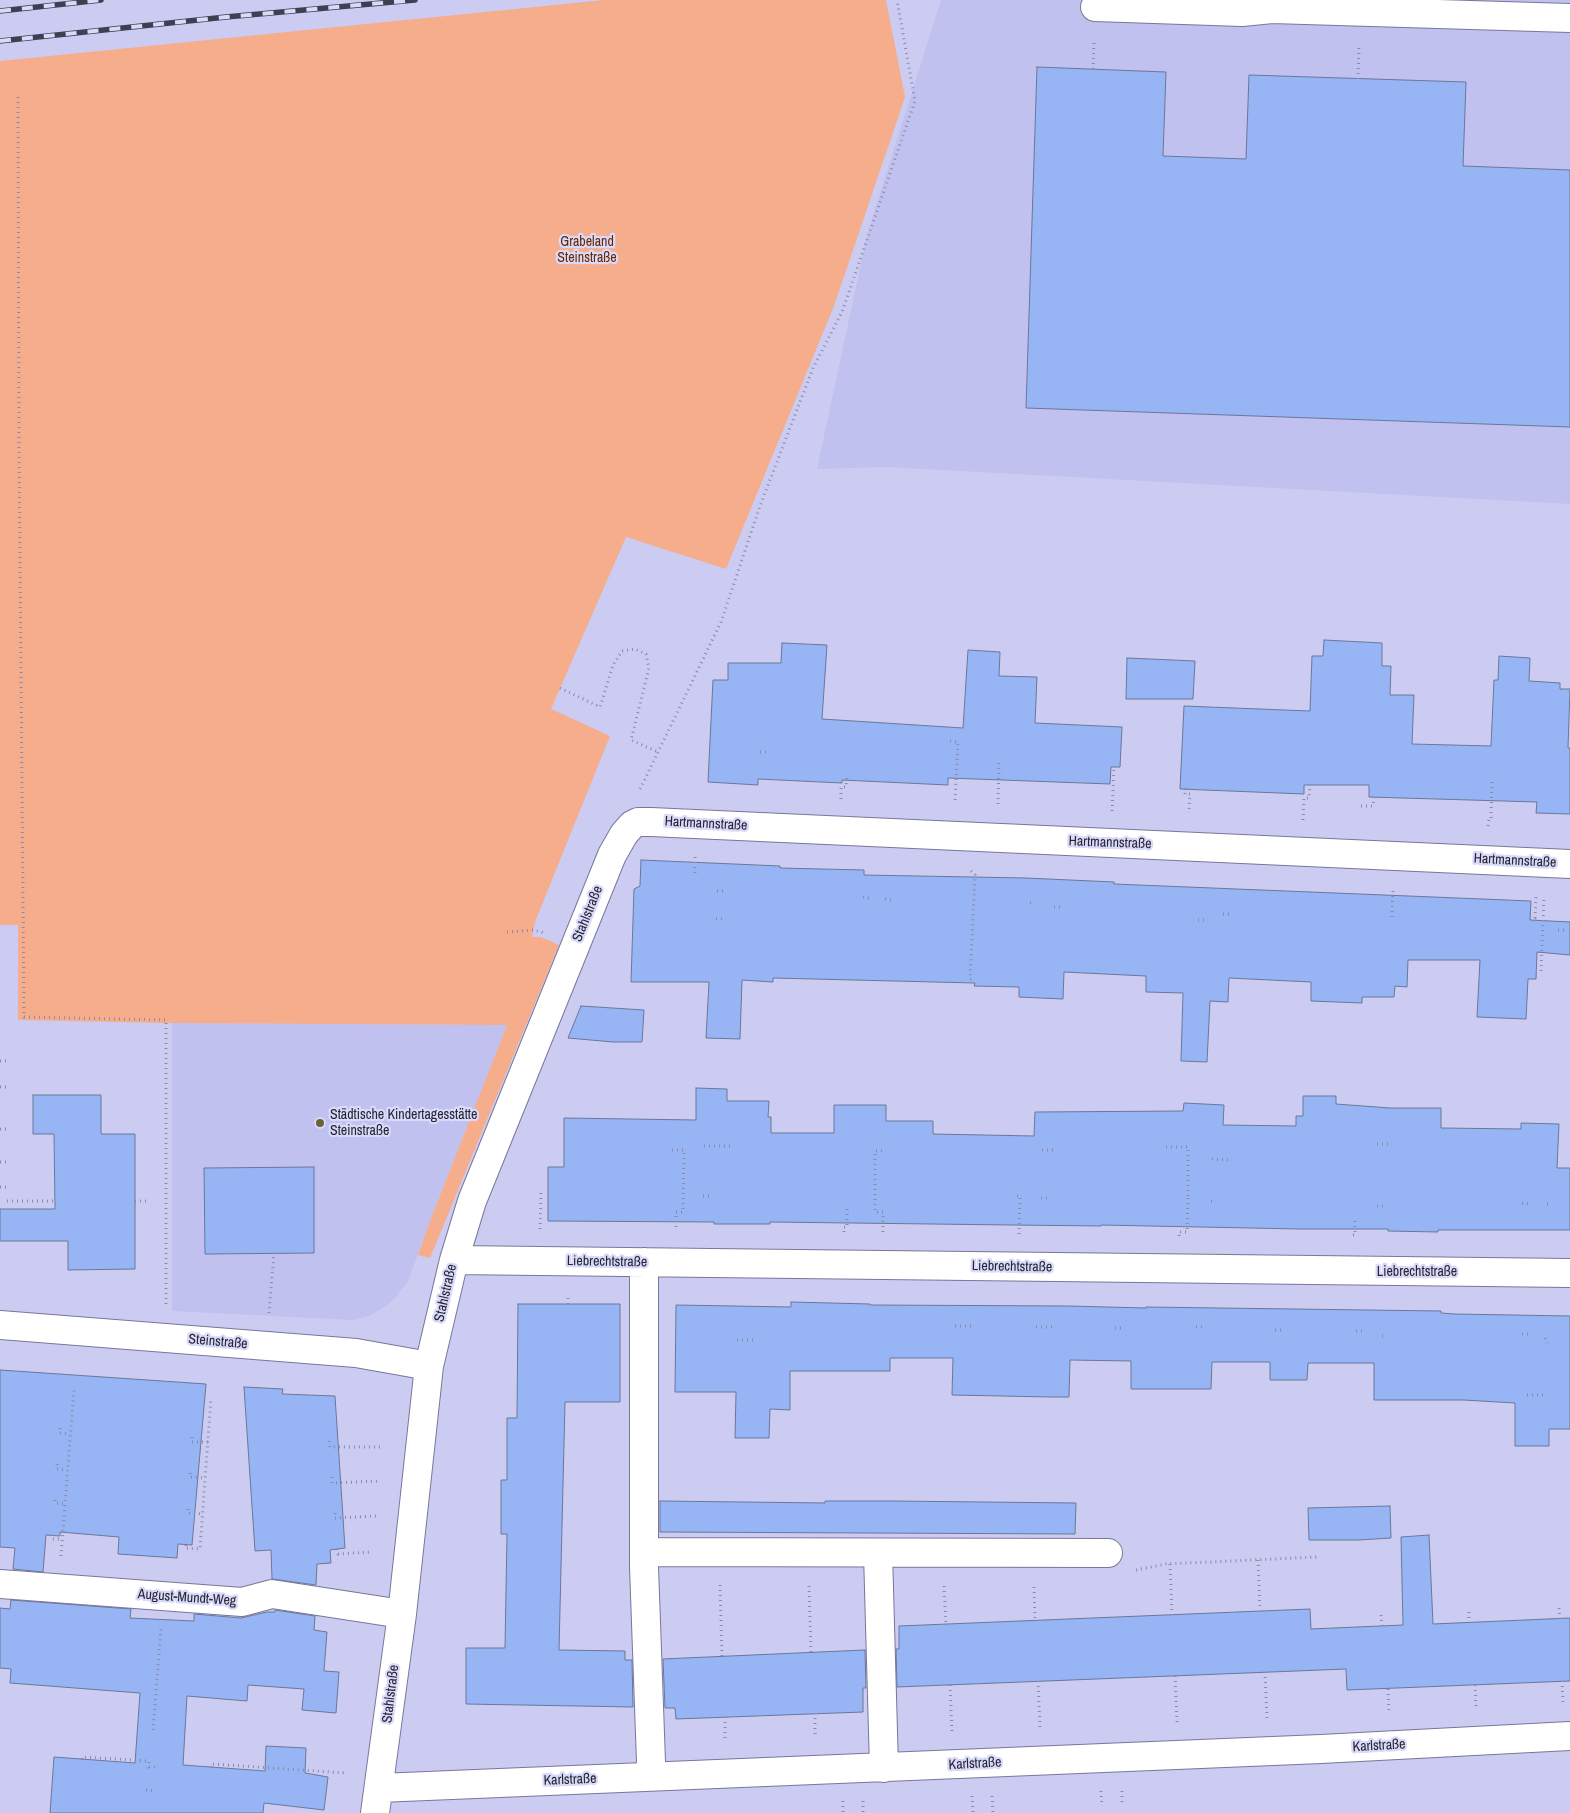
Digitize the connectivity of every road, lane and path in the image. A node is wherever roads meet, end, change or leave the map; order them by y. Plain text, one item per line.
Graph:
1 (896, 0) edge
2 (1095, 7) dead end
3 (1570, 18) edge
4 (18, 97) dead end
5 (560, 688) dead end
6 (950, 741) dead end
7 (658, 752) junction
8 (760, 752) dead end
9 (768, 752) dead end
10 (999, 762) dead end
11 (1114, 767) dead end
12 (847, 775) dead end
13 (1492, 779) dead end
14 (1310, 785) dead end
15 (1186, 788) dead end
16 (640, 790) dead end
17 (1374, 797) dead end
18 (840, 801) dead end
19 (1361, 806) dead end
20 (955, 807) dead end
21 (998, 809) dead end
22 (1112, 813) dead end
23 (1189, 817) dead end
24 (651, 822) joint
25 (1303, 822) dead end
26 (1488, 831) dead end
27 (696, 852) dead end
28 (1570, 864) edge
29 (970, 865) dead end
30 (695, 873) dead end
31 (1393, 883) dead end
32 (717, 891) dead end
33 (724, 891) dead end
34 (1536, 895) dead end
35 (863, 897) dead end
36 (869, 898) dead end
37 (885, 899) dead end
38 (892, 900) dead end
39 (1535, 906) dead end
40 (1054, 907) dead end
41 (1061, 907) dead end
42 (1223, 914) dead end
43 (1229, 914) dead end
44 (1392, 917) dead end
45 (1530, 917) dead end
46 (716, 919) dead end
47 (723, 919) dead end
48 (1198, 920) dead end
49 (1206, 920) dead end
50 (1558, 930) dead end
51 (1566, 930) dead end
52 (507, 932) dead end
53 (545, 934) dead end
54 (1536, 971) dead end
55 (975, 979) dead end
56 (0, 1061) edge
57 (6, 1061) dead end
58 (0, 1087) edge
59 (6, 1087) dead end
60 (0, 1129) edge
61 (6, 1129) dead end
62 (1378, 1144) dead end
63 (1390, 1144) dead end
64 (704, 1146) dead end
65 (733, 1146) dead end
66 (1166, 1147) dead end
67 (672, 1150) dead end
68 (1042, 1150) dead end
69 (1055, 1150) dead end
70 (885, 1151) dead end
71 (1212, 1159) dead end
72 (1230, 1160) dead end
73 (0, 1162) edge
74 (6, 1162) dead end
75 (0, 1187) edge
76 (6, 1187) dead end
77 (543, 1193) dead end
78 (703, 1196) dead end
79 (709, 1196) dead end
80 (1017, 1196) dead end
81 (1041, 1198) dead end
82 (1047, 1198) dead end
83 (6, 1201) dead end
84 (55, 1201) dead end
85 (135, 1201) dead end
86 (150, 1201) dead end
87 (1522, 1203) dead end
88 (1529, 1204) dead end
89 (1547, 1204) dead end
90 (1552, 1204) dead end
91 (847, 1205) dead end
92 (1377, 1206) dead end
93 (1383, 1206) dead end
94 (1355, 1217) dead end
95 (540, 1231) dead end
96 (676, 1233) dead end
97 (844, 1235) dead end
98 (883, 1235) dead end
99 (1019, 1235) dead end
100 (1179, 1238) dead end
101 (1349, 1240) dead end
102 (274, 1253) dead end
103 (454, 1260) junction
104 (644, 1262) junction
105 (1570, 1274) edge
106 (166, 1314) dead end
107 (4, 1319) edge
108 (269, 1321) dead end
109 (955, 1326) dead end
110 (972, 1326) dead end
111 (1036, 1327) dead end
112 (1052, 1327) dead end
113 (1196, 1327) dead end
114 (1204, 1327) dead end
115 (1115, 1328) dead end
116 (1122, 1328) dead end
117 (1275, 1330) dead end
118 (1283, 1330) dead end
119 (1356, 1331) dead end
120 (1365, 1331) dead end
121 (1522, 1334) dead end
122 (1528, 1334) dead end
123 (1382, 1336) dead end
124 (1386, 1336) dead end
125 (737, 1340) dead end
126 (753, 1340) dead end
127 (429, 1366) junction
128 (74, 1388) dead end
129 (1527, 1395) dead end
130 (1545, 1395) dead end
131 (211, 1398) dead end
132 (60, 1428) dead end
133 (70, 1434) junction
134 (192, 1437) dead end
135 (330, 1441) dead end
136 (208, 1442) junction
137 (384, 1447) dead end
138 (57, 1464) dead end
139 (67, 1470) junction
140 (190, 1473) dead end
141 (332, 1477) dead end
142 (205, 1478) junction
143 (380, 1481) dead end
144 (55, 1500) dead end
145 (65, 1504) junction
146 (188, 1509) dead end
147 (335, 1513) dead end
148 (203, 1514) junction
149 (376, 1516) dead end
150 (53, 1536) dead end
151 (62, 1539) junction
152 (186, 1545) dead end
153 (337, 1549) dead end
154 (372, 1552) dead end
155 (653, 1552) dead end
156 (878, 1553) junction
157 (1108, 1553) dead end
158 (1318, 1557) dead end
159 (1258, 1560) junction
160 (60, 1564) dead end
161 (1170, 1564) junction
162 (1132, 1571) dead end
163 (720, 1578) dead end
164 (944, 1578) dead end
165 (809, 1579) dead end
166 (1033, 1581) dead end
167 (0, 1584) edge
168 (163, 1596) junction
169 (1559, 1608) dead end
170 (1260, 1610) dead end
171 (1468, 1612) dead end
172 (402, 1614) junction
173 (1172, 1615) dead end
174 (1381, 1615) dead end
175 (1560, 1618) dead end
176 (1035, 1620) dead end
177 (1469, 1622) dead end
178 (946, 1624) dead end
179 (1382, 1626) dead end
180 (811, 1652) dead end
181 (722, 1656) dead end
182 (1265, 1672) dead end
183 (1175, 1676) dead end
184 (1038, 1681) dead end
185 (1562, 1681) dead end
186 (950, 1685) dead end
187 (1475, 1685) dead end
188 (1388, 1689) dead end
189 (815, 1713) dead end
190 (1477, 1715) dead end
191 (725, 1717) dead end
192 (1389, 1718) dead end
193 (1267, 1724) dead end
194 (1567, 1724) edge
195 (1177, 1728) dead end
196 (153, 1730) dead end
197 (1040, 1733) dead end
198 (952, 1737) dead end
199 (816, 1742) dead end
200 (726, 1746) dead end
201 (82, 1759) dead end
202 (157, 1767) dead end
203 (211, 1767) dead end
204 (884, 1768) junction
205 (649, 1777) junction
206 (146, 1790) dead end
207 (156, 1791) dead end
208 (378, 1792) edge

1 - 7 path
2 - 3 street
4 - 106 path
5 - 7 path
6 - 20 path
7 - 16 path
8 - 9 path
10 - 21 path
11 - 22 path
12 - 18 path
13 - 26 path
14 - 25 path
15 - 23 path
17 - 19 path
24 - 28 street, Hartmannstraße
24 - 103 street, Stahlstraße
27 - 30 path
29 - 55 path
31 - 44 path
32 - 33 path
34 - 54 path
35 - 36 path
37 - 38 path
39 - 45 path
40 - 41 path
42 - 43 path
46 - 47 path
48 - 49 path
50 - 51 path
52 - 53 path
56 - 57 path
58 - 59 path
60 - 61 path
62 - 63 path
64 - 65 path
66 - 100 path
67 - 96 path
68 - 69 path
70 - 98 path
71 - 72 path
73 - 74 path
75 - 76 path
77 - 95 path
78 - 79 path
80 - 99 path
81 - 82 path
83 - 84 path
85 - 86 path
87 - 88 path
89 - 90 path
91 - 97 path
92 - 93 path
94 - 101 path
102 - 108 path
103 - 104 street, Liebrechtstraße
103 - 127 street, Stahlstraße
104 - 105 street, Liebrechtstraße
104 - 205 street
107 - 127 street, Steinstraße
109 - 110 path
111 - 112 path
113 - 114 path
115 - 116 path
117 - 118 path
119 - 120 path
121 - 122 path
123 - 124 path
125 - 126 path
127 - 172 street, Stahlstraße
128 - 133 path
129 - 130 path
131 - 136 path
132 - 133 path
133 - 139 path
134 - 136 path
135 - 137 path
136 - 142 path
138 - 139 path
139 - 145 path
140 - 142 path
141 - 143 path
142 - 148 path
144 - 145 path
145 - 151 path
146 - 148 path
147 - 149 path
148 - 152 path
150 - 151 path
151 - 160 path
153 - 154 path
155 - 156 street
156 - 157 street
156 - 204 street
158 - 159 path
159 - 161 path
159 - 170 path
161 - 162 path
161 - 173 path
163 - 181 path
164 - 178 path
165 - 180 path
166 - 176 path
167 - 168 street, August-Mundt-Weg
168 - 172 street, August-Mundt-Weg
168 - 196 path
169 - 175 path
171 - 177 path
172 - 208 street, Stahlstraße
174 - 179 path
182 - 193 path
183 - 195 path
184 - 197 path
185 - 194 path
186 - 198 path
187 - 190 path
188 - 192 path
189 - 199 path
191 - 200 path
194 - 204 street, Karlstraße
201 - 202 path
203 - 208 path
204 - 205 street, Karlstraße
205 - 208 street, Karlstraße
206 - 207 path

